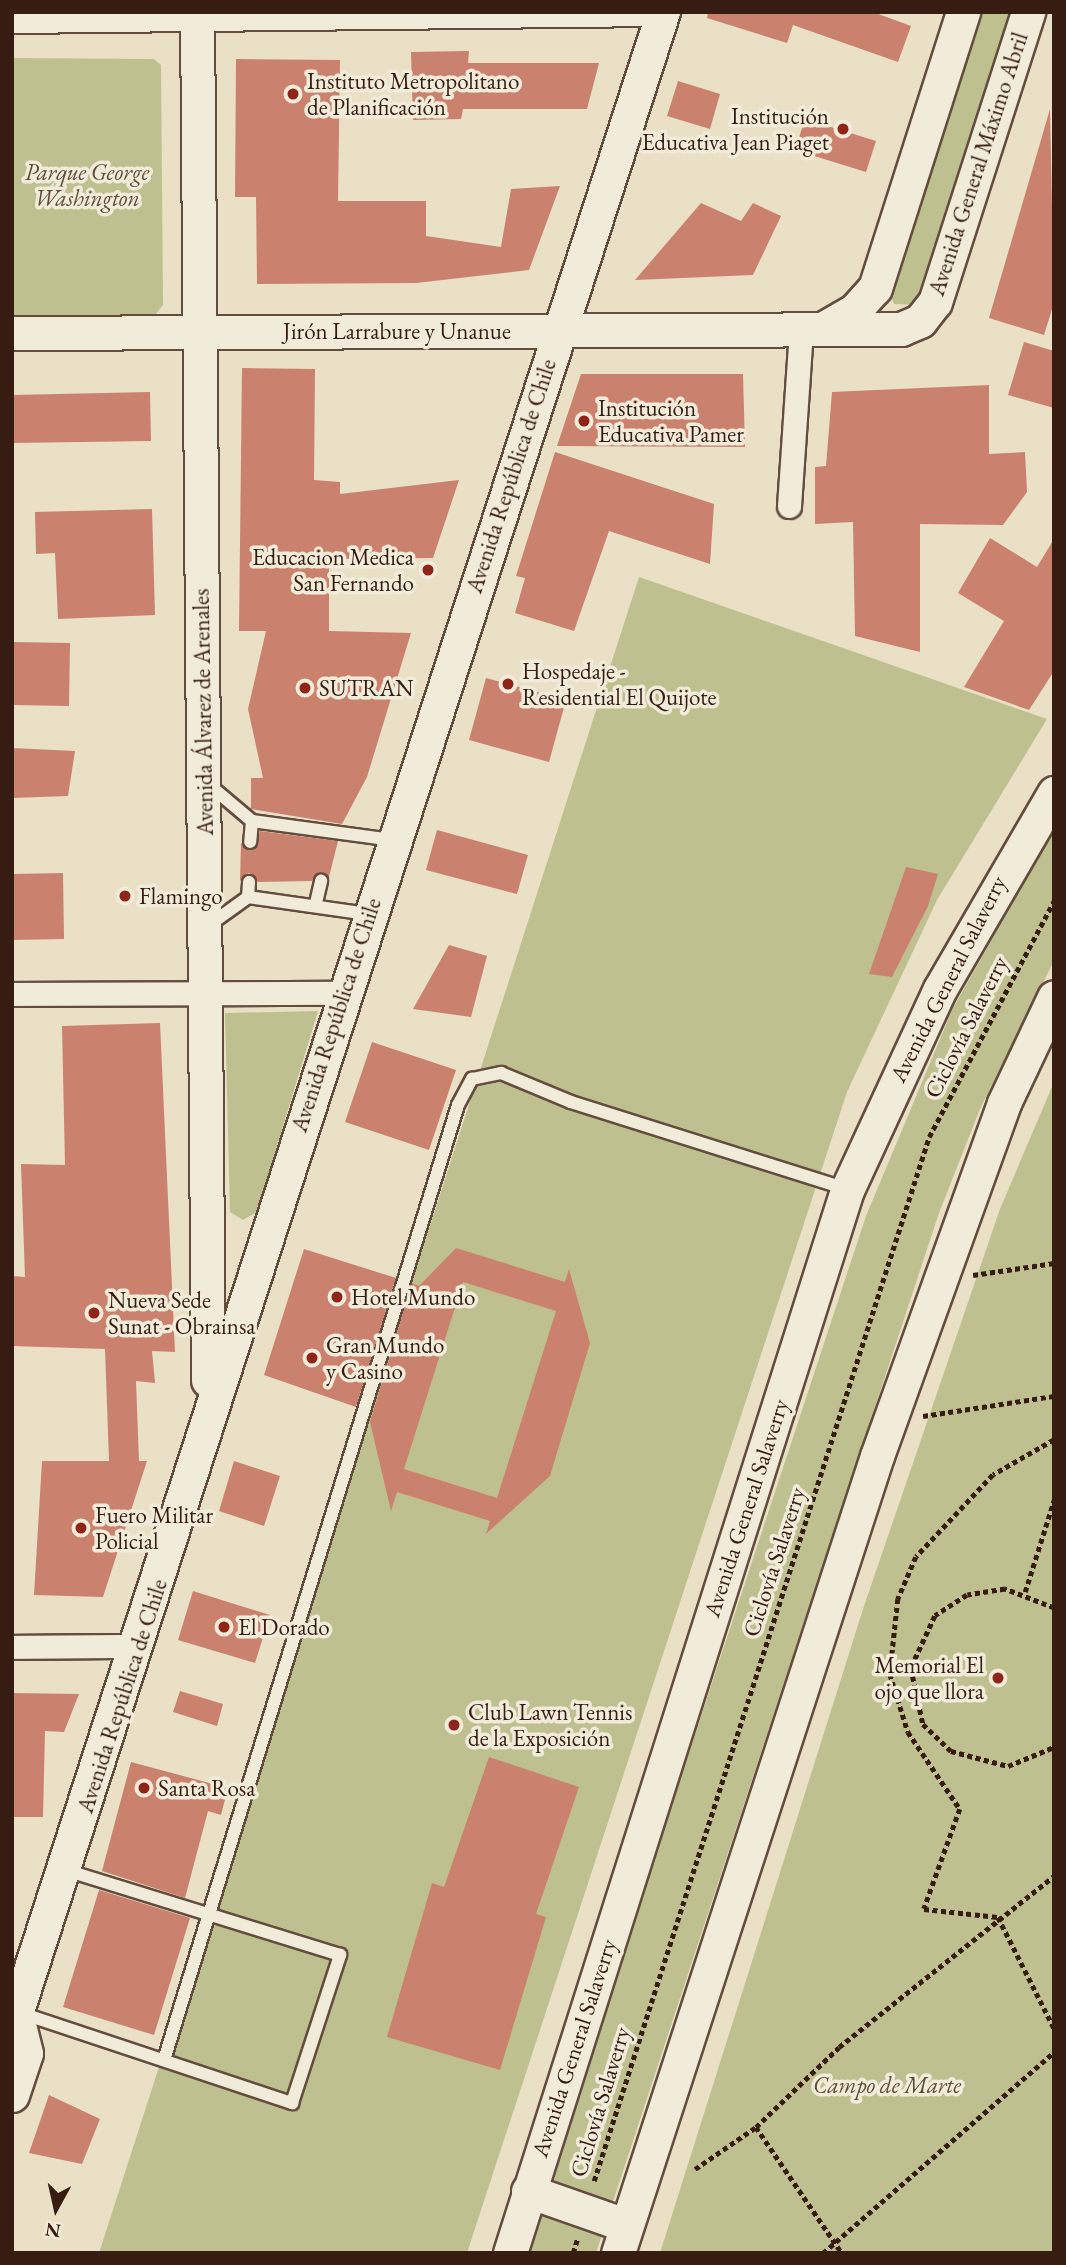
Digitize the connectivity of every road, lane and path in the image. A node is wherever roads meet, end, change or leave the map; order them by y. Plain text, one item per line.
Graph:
1 (963, 12) edge
2 (1028, 12) edge
3 (663, 13) edge
4 (197, 15) edge
5 (12, 21) edge
6 (875, 288) junction
7 (935, 302) junction
8 (813, 328) junction
9 (560, 330) junction
10 (200, 332) junction
11 (12, 333) edge
12 (789, 506) dead end
13 (203, 779) junction
14 (1054, 793) edge
15 (252, 821) junction
16 (392, 840) junction
17 (250, 842) dead end
18 (321, 881) dead end
19 (249, 882) dead end
20 (248, 897) junction
21 (1054, 901) edge
22 (316, 903) junction
23 (368, 914) junction
24 (205, 929) junction
25 (205, 992) junction
26 (342, 993) junction
27 (12, 994) edge
28 (1054, 997) edge
29 (847, 1190) junction
30 (1054, 1262) edge
31 (965, 1276) dead end
32 (1054, 1396) edge
33 (208, 1411) junction
34 (916, 1419) dead end
35 (1054, 1440) edge
36 (1054, 1500) edge
37 (1025, 1592) junction
38 (1054, 1608) edge
39 (139, 1646) junction
40 (12, 1647) edge
41 (1054, 1747) edge
42 (66, 1870) junction
43 (1054, 1876) edge
44 (209, 1914) junction
45 (998, 1917) junction
46 (16, 2020) edge
47 (1054, 2028) edge
48 (1052, 2054) dead end
49 (164, 2060) junction
50 (12, 2095) edge
51 (755, 2127) junction
52 (695, 2169) dead end
53 (528, 2191) junction
54 (585, 2212) junction
55 (621, 2239) edge
56 (834, 2240) junction
57 (510, 2253) edge
58 (573, 2253) edge
59 (823, 2253) edge
60 (842, 2253) edge

1 - 6 main road
2 - 7 main road, Avenida General Máximo Abril
3 - 4 street
3 - 9 main road, Avenida República de Chile
4 - 5 street
4 - 10 main road, Avenida Álvarez de Arenales
6 - 7 main road
6 - 8 main road
7 - 8 main road, Avenida General Máximo Abril
8 - 9 main road, Jirón Larrabure y Unanue
8 - 12 street
9 - 10 main road, Jirón Larrabure y Unanue
9 - 16 main road, Avenida República de Chile
10 - 11 main road, Jirón Larrabure y Unanue
10 - 13 main road, Avenida Álvarez de Arenales
13 - 15 lane
13 - 24 main road, Avenida Álvarez de Arenales
14 - 29 main road, Avenida General Salaverry
15 - 16 lane
15 - 17 lane
16 - 23 main road, Avenida República de Chile
18 - 22 lane
19 - 20 lane
20 - 22 lane
20 - 24 lane
21 - 54 path, Ciclovía Salaverry
22 - 23 lane
23 - 26 main road, Avenida República de Chile
24 - 25 main road, Avenida Álvarez de Arenales
25 - 26 street
25 - 27 street
25 - 33 main road, Avenida Álvarez de Arenales
26 - 33 main road, Avenida República de Chile
28 - 55 main road
29 - 44 lane
29 - 53 main road, Avenida General Salaverry
30 - 31 path
32 - 34 path
33 - 39 main road, Avenida República de Chile
35 - 45 path
36 - 37 path
37 - 38 path
37 - 41 path
39 - 40 street
39 - 42 main road, Avenida República de Chile
42 - 44 lane
42 - 46 main road, Avenida República de Chile
43 - 45 path
44 - 49 lane
44 - 49 lane
45 - 47 path
45 - 51 path
46 - 49 lane
46 - 50 main road
48 - 56 path
51 - 52 path
51 - 56 path
53 - 54 main road
53 - 57 main road, Avenida General Salaverry
54 - 55 main road
54 - 58 path, Ciclovía Salaverry
56 - 59 path
56 - 60 path

